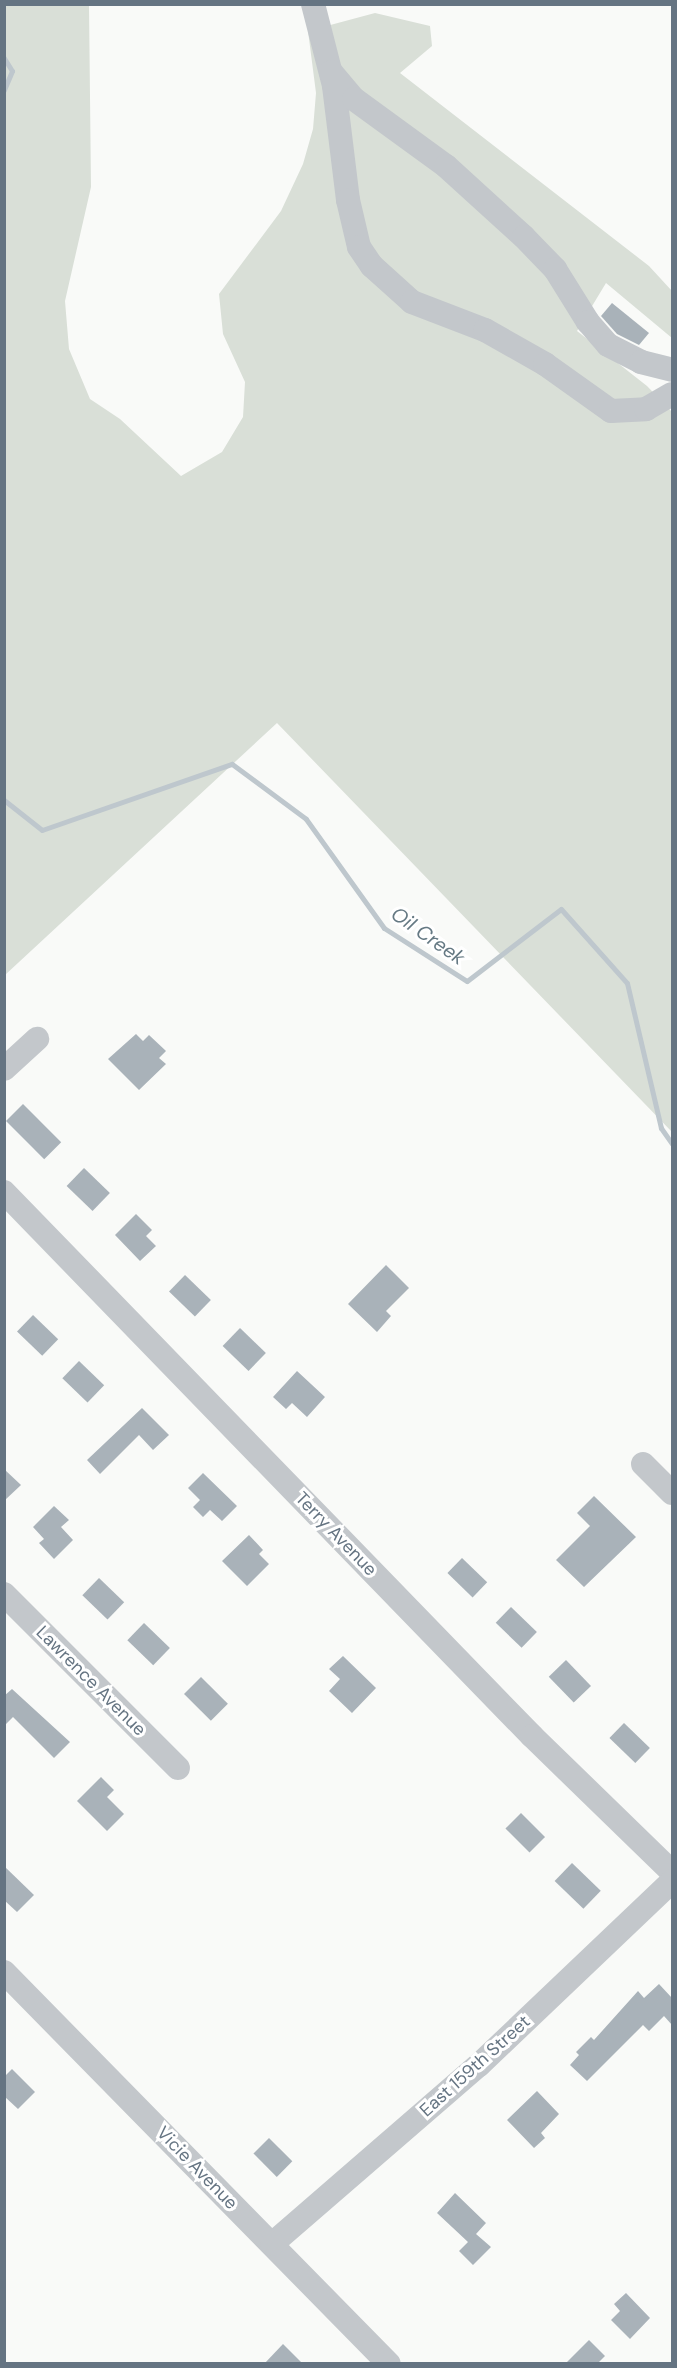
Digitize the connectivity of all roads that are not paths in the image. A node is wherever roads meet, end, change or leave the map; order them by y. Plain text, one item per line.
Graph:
1 (313, 4) edge
2 (330, 70) junction
3 (672, 370) edge
4 (672, 394) edge
5 (37, 1039) dead end
6 (4, 1069) edge
7 (4, 1192) edge
8 (643, 1464) dead end
9 (672, 1493) edge
10 (4, 1594) edge
11 (178, 1768) dead end
12 (672, 1872) edge
13 (672, 1881) edge
14 (4, 1972) edge
15 (272, 2244) junction
16 (389, 2364) edge

1 - 2 street
2 - 3 street
2 - 4 street
5 - 6 street
7 - 12 street, Terry Avenue
8 - 9 street
10 - 11 street, Lawrence Avenue
13 - 15 street, East 159th Street
14 - 15 street, Vicie Avenue
15 - 16 street, Vicie Avenue

